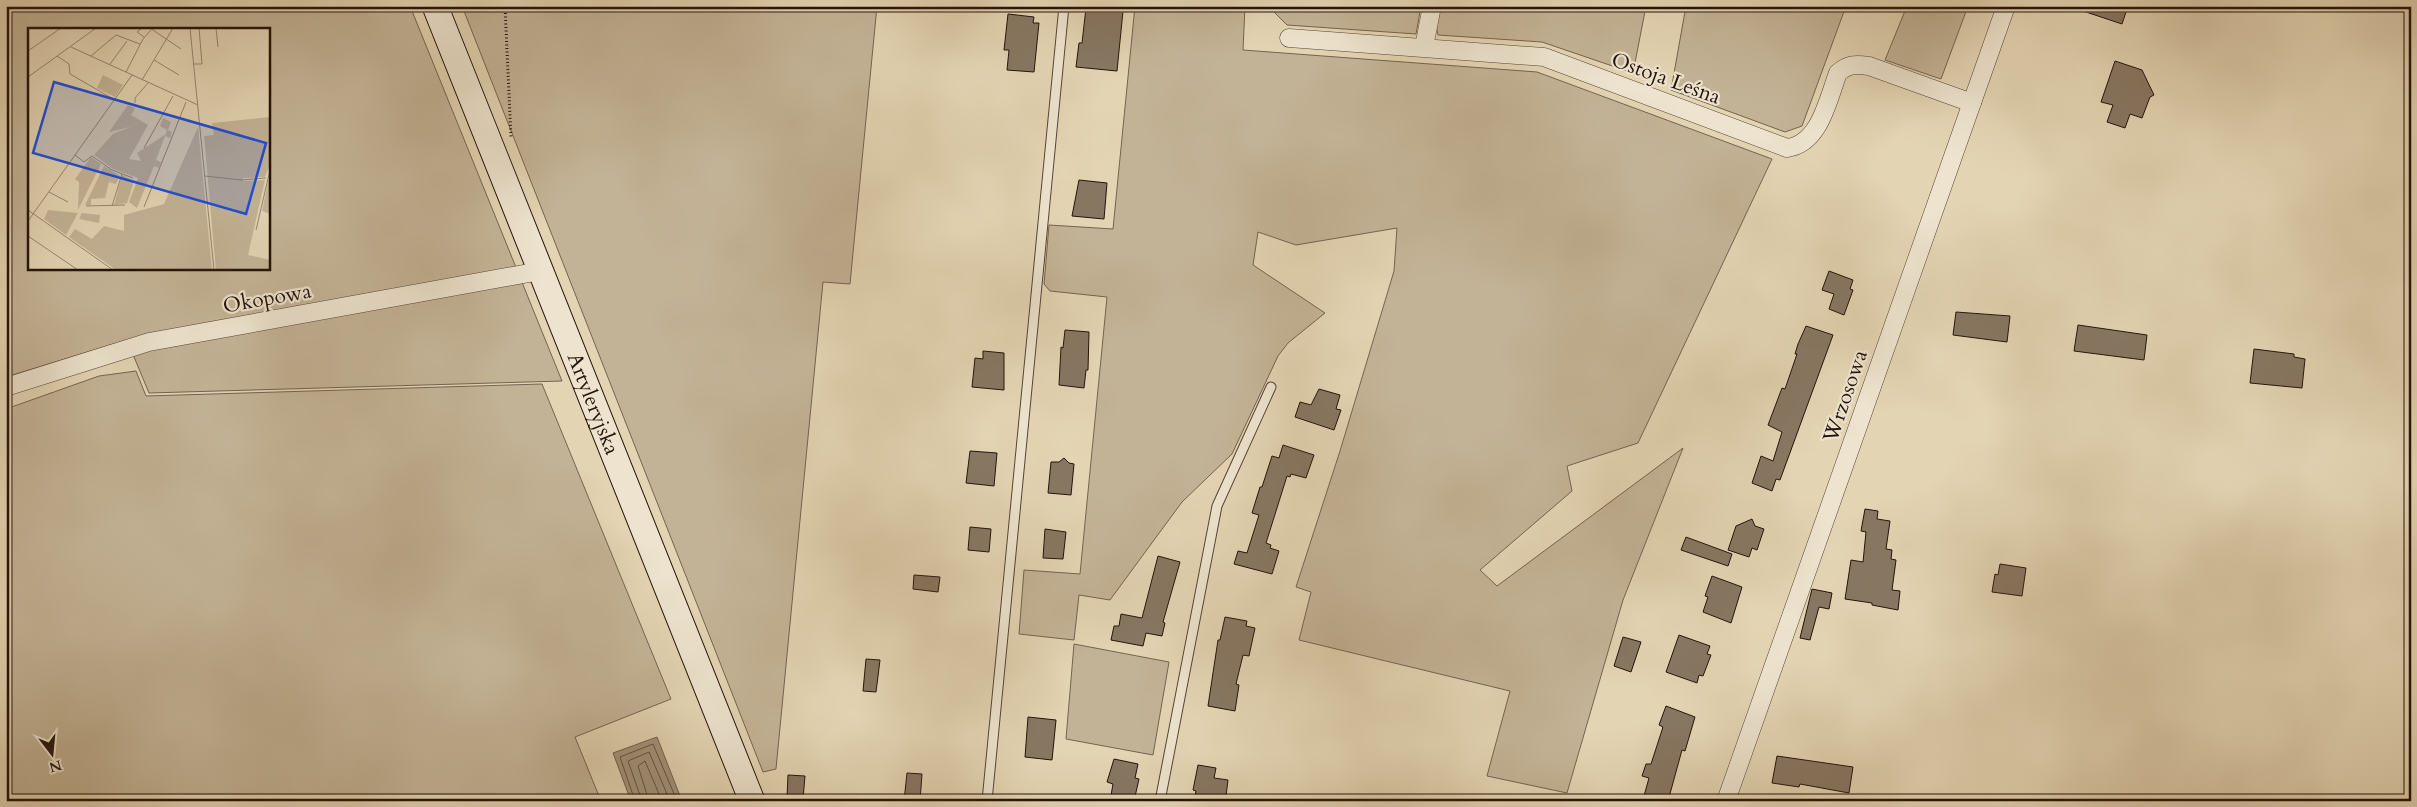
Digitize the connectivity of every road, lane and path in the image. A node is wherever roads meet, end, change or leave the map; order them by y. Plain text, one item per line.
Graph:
1 (435, 6) edge
2 (505, 6) edge
3 (1064, 6) edge
4 (1432, 6) edge
5 (2006, 6) edge
6 (1288, 38) dead end
7 (1424, 47) junction
8 (1972, 104) junction
9 (511, 140) dead end
10 (540, 271) junction
11 (6, 387) edge
12 (1271, 387) dead end
13 (752, 801) edge
14 (987, 801) edge
15 (1160, 801) edge
16 (1726, 801) edge

1 - 10 street, Artyleryjska
2 - 9 path
3 - 14 lane
4 - 7 street
5 - 8 street, Wrzosowa
6 - 7 street, Ostoja Leśna
7 - 8 street, Ostoja Leśna
8 - 16 street, Wrzosowa
10 - 11 street, Okopowa
10 - 13 street, Artyleryjska
12 - 15 lane

